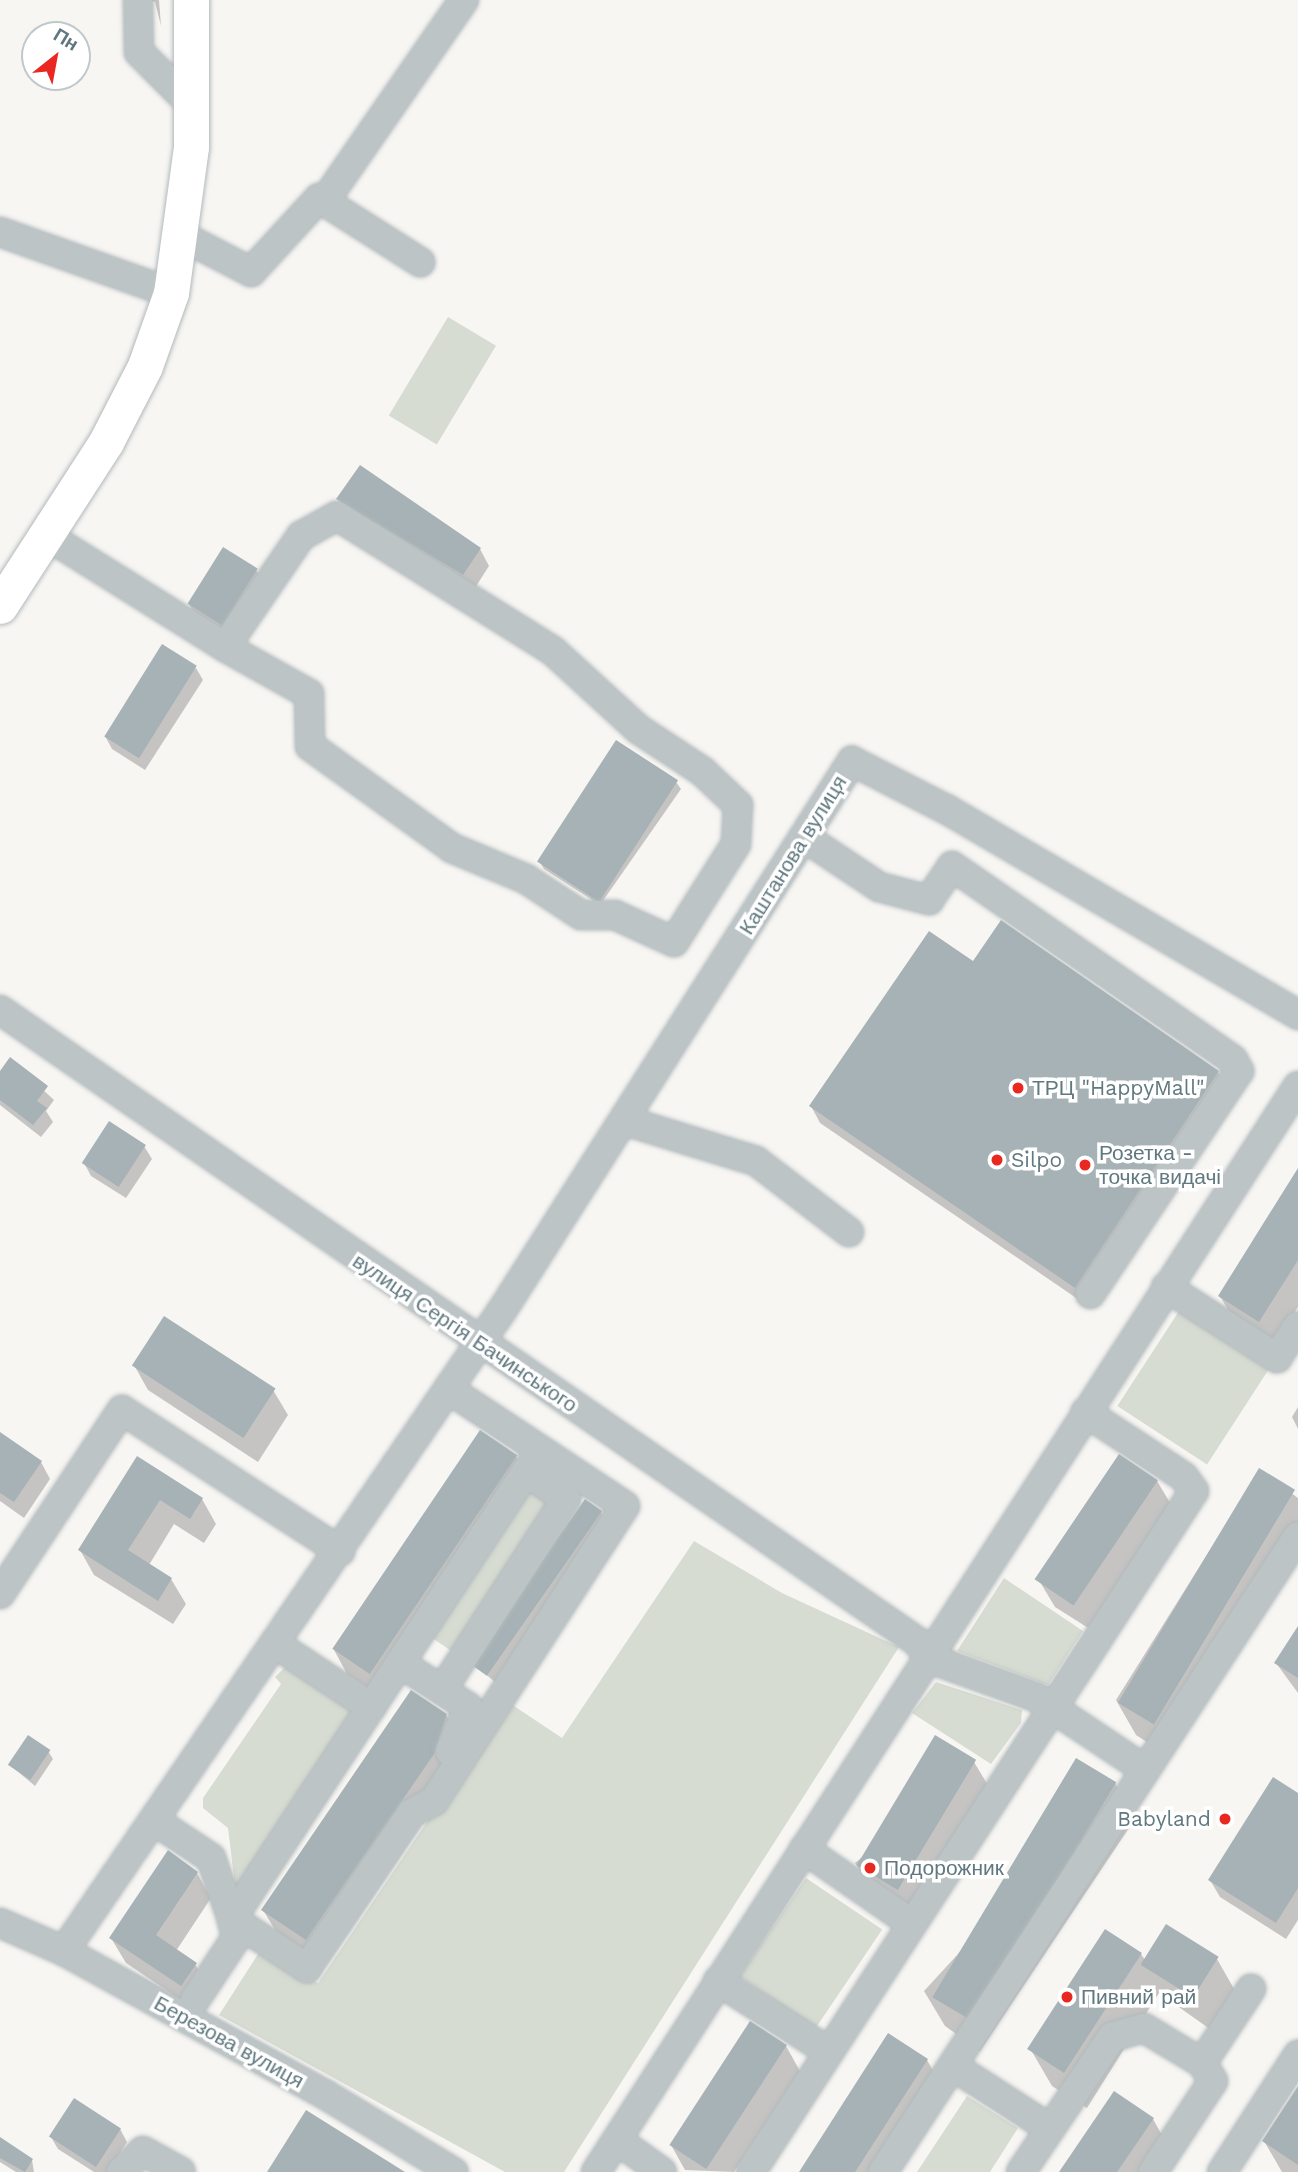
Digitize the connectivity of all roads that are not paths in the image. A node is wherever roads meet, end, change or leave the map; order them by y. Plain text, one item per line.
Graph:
1 (138, 0) edge
2 (191, 0) edge
3 (464, 0) edge
4 (193, 106) junction
5 (326, 199) junction
6 (0, 232) edge
7 (180, 235) junction
8 (420, 262) dead end
9 (171, 293) junction
10 (46, 535) junction
11 (0, 606) edge
12 (225, 647) junction
13 (804, 837) junction
14 (0, 1010) edge
15 (1298, 1015) edge
16 (1298, 1086) edge
17 (626, 1121) junction
18 (849, 1232) dead end
19 (1166, 1287) junction
20 (1090, 1294) dead end
21 (1298, 1326) edge
22 (479, 1343) junction
23 (448, 1389) junction
24 (1085, 1412) junction
25 (533, 1461) junction
26 (1298, 1536) edge
27 (340, 1551) junction
28 (0, 1594) edge
29 (277, 1645) junction
30 (928, 1658) junction
31 (400, 1663) junction
32 (442, 1690) junction
33 (371, 1707) junction
34 (1054, 1709) junction
35 (1144, 1769) junction
36 (412, 1813) junction
37 (155, 1821) junction
38 (804, 1849) junction
39 (232, 1919) junction
40 (0, 1923) edge
41 (911, 1923) junction
42 (64, 1951) junction
43 (718, 1981) junction
44 (1251, 1989) dead end
45 (195, 2000) dead end
46 (828, 2051) junction
47 (1298, 2055) edge
48 (1202, 2063) junction
49 (953, 2066) junction
50 (1049, 2128) junction
51 (608, 2161) edge
52 (121, 2172) edge
53 (181, 2172) edge
54 (453, 2172) edge
55 (662, 2172) edge
56 (751, 2172) edge
57 (883, 2172) edge
58 (1021, 2172) edge
59 (1153, 2172) edge
60 (1223, 2172) edge

1 - 4 street
2 - 4 main road
3 - 5 street
4 - 7 main road
5 - 7 street
5 - 8 street
6 - 9 street
7 - 9 main road
9 - 10 main road
10 - 11 main road
10 - 12 street
12 - 12 street
13 - 15 street, Каштанова вулиця
13 - 17 street, Каштанова вулиця
13 - 20 street
14 - 22 street, вулиця Сергія Бачинського
16 - 19 street
17 - 18 street
17 - 22 street, Каштанова вулиця
19 - 21 street
19 - 24 street
22 - 23 street, Каштанова вулиця
22 - 30 street, вулиця Сергія Бачинського
23 - 25 street
23 - 27 street, Каштанова вулиця
24 - 30 street
24 - 34 street
25 - 31 street
25 - 32 street
25 - 36 street
26 - 35 street
27 - 28 street
27 - 29 street, Каштанова вулиця
29 - 33 street
29 - 37 street, Каштанова вулиця
30 - 34 street
30 - 38 street
31 - 32 street
31 - 33 street
32 - 36 street
33 - 39 street
34 - 35 street
34 - 41 street
35 - 49 street
36 - 39 street
37 - 39 street
37 - 42 street, Каштанова вулиця
38 - 41 street
38 - 43 street
39 - 45 street
40 - 42 street, Березова вулиця
41 - 46 street
42 - 54 street, Березова вулиця
43 - 46 street
43 - 51 street
44 - 48 street
46 - 56 street
47 - 60 street
48 - 50 street
48 - 59 street
49 - 50 street
49 - 57 street
50 - 58 street
51 - 55 street
52 - 53 street

